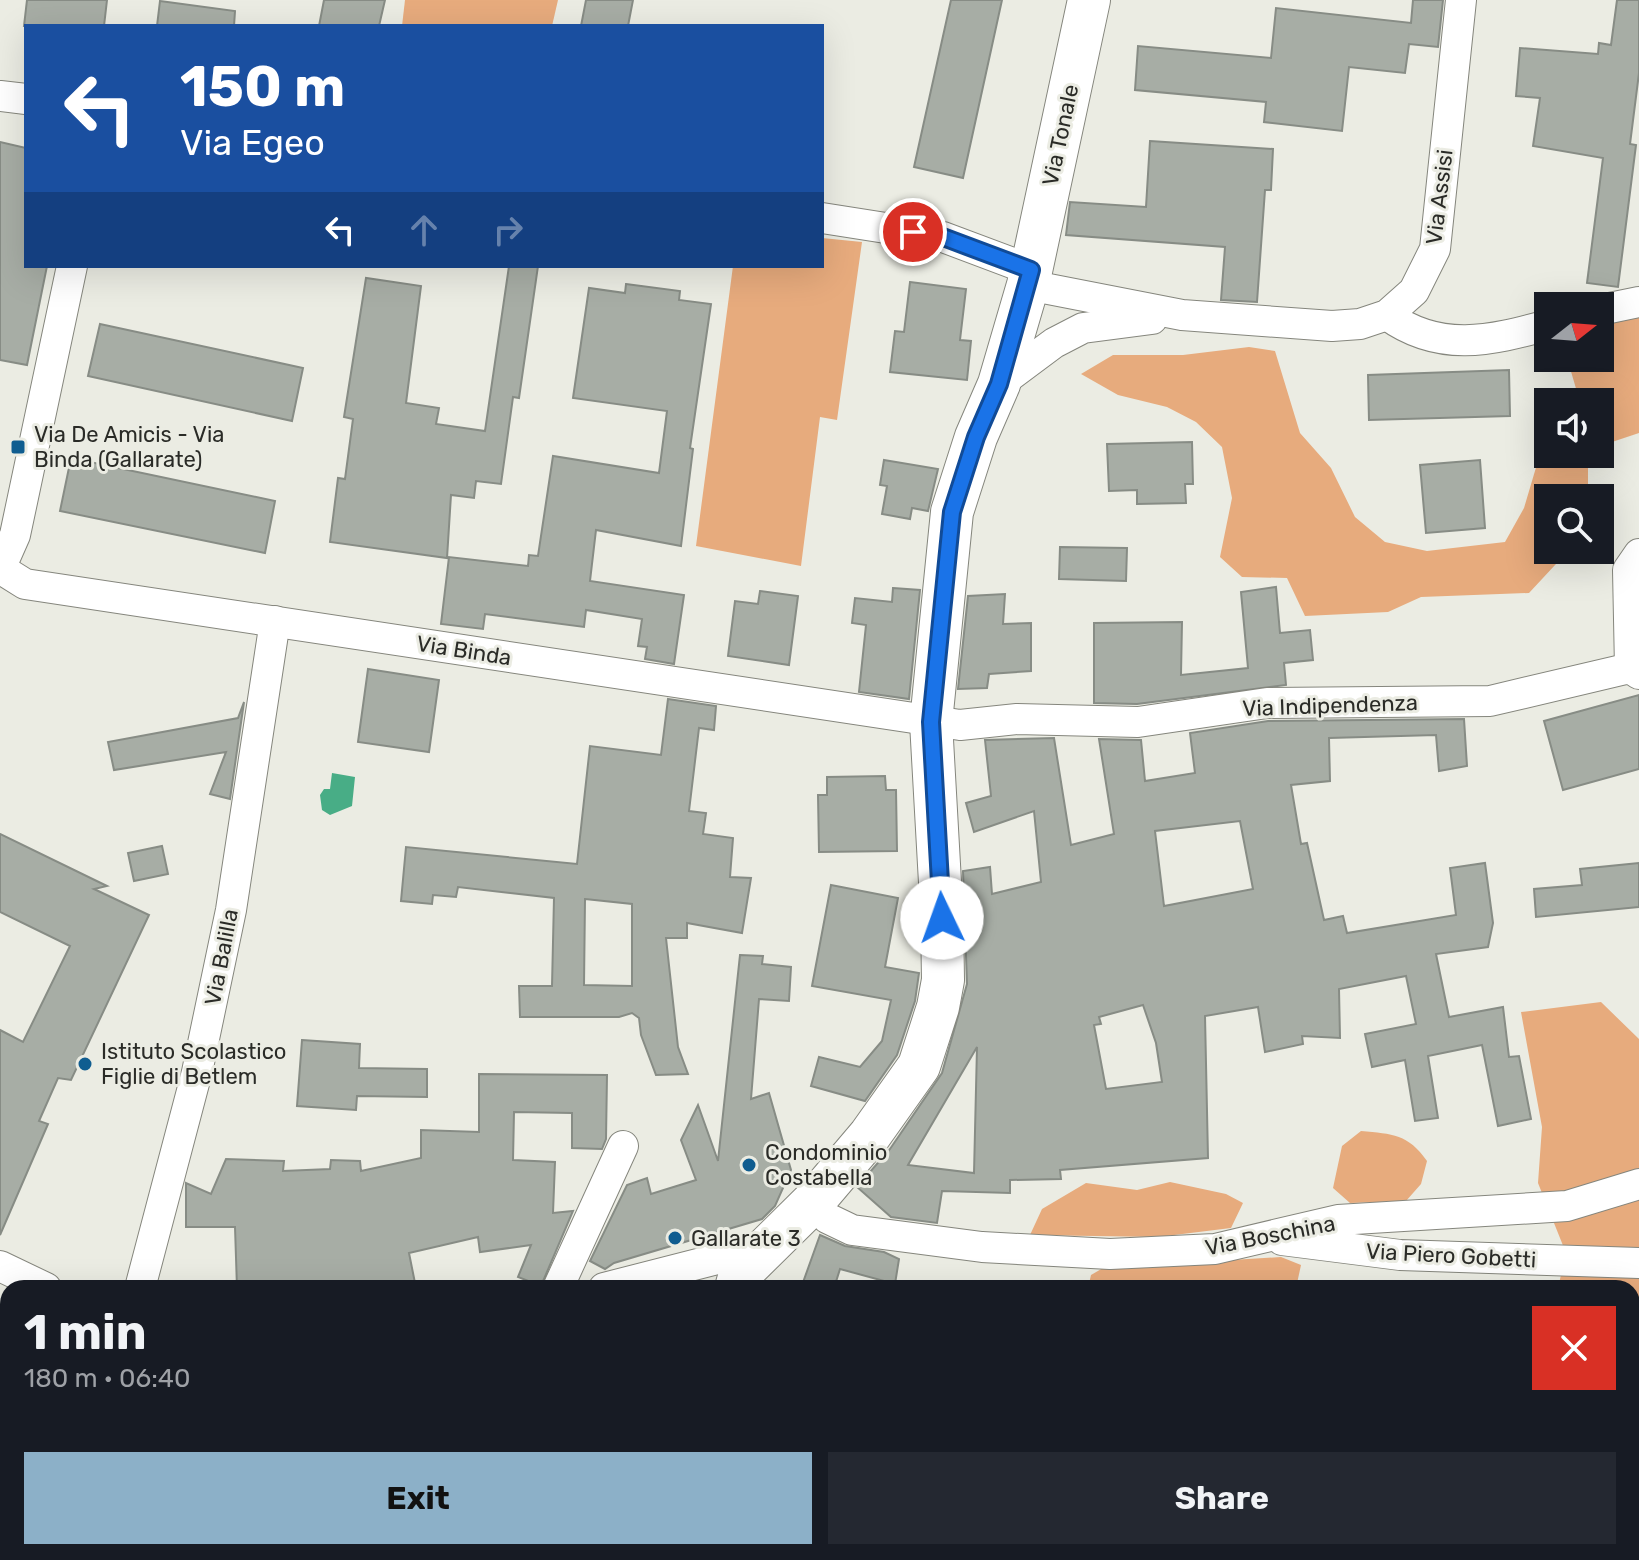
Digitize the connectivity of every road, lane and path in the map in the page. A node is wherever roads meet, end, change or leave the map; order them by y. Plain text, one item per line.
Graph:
1 (1089, 0) edge
2 (1461, 0) edge
3 (0, 96) edge
4 (24, 99) edge
5 (824, 218) edge
6 (72, 268) edge
7 (1029, 277) junction
8 (1639, 302) edge
9 (1614, 307) edge
10 (1182, 315) junction
11 (1387, 315) junction
12 (1534, 329) edge
13 (999, 384) junction
14 (1639, 554) edge
15 (0, 569) edge
16 (275, 621) junction
17 (1635, 671) edge
18 (931, 722) junction
19 (623, 1146) dead end
20 (1639, 1184) edge
21 (814, 1201) junction
22 (1264, 1237) junction
23 (764, 1247) junction
24 (1639, 1263) edge
25 (0, 1266) edge
26 (29, 1280) edge
27 (142, 1280) edge
28 (562, 1280) edge
29 (635, 1280) edge
30 (738, 1280) edge

1 - 7 street, Via Tonale
2 - 11 street, Via Assisi
3 - 4 street
5 - 7 street, Via Assisi
6 - 15 street
7 - 10 street, Via Assisi
7 - 13 street, Via Tonale
8 - 9 street
10 - 11 street, Via Assisi
10 - 13 street, Via Assisi
11 - 12 street
13 - 18 street, Via Tonale
14 - 17 street, Via Indipendenza
15 - 16 street, Via Binda
16 - 18 street, Via Binda
16 - 27 street, Via Balilla
17 - 18 street, Via Indipendenza
18 - 21 street, Via Tonale
19 - 28 street
20 - 22 street, Via Boschina
21 - 22 street, Via Boschina
21 - 23 street, Via Tonale
22 - 24 street, Via Piero Gobetti
23 - 29 street
23 - 30 street, Via Tonale
25 - 26 street

